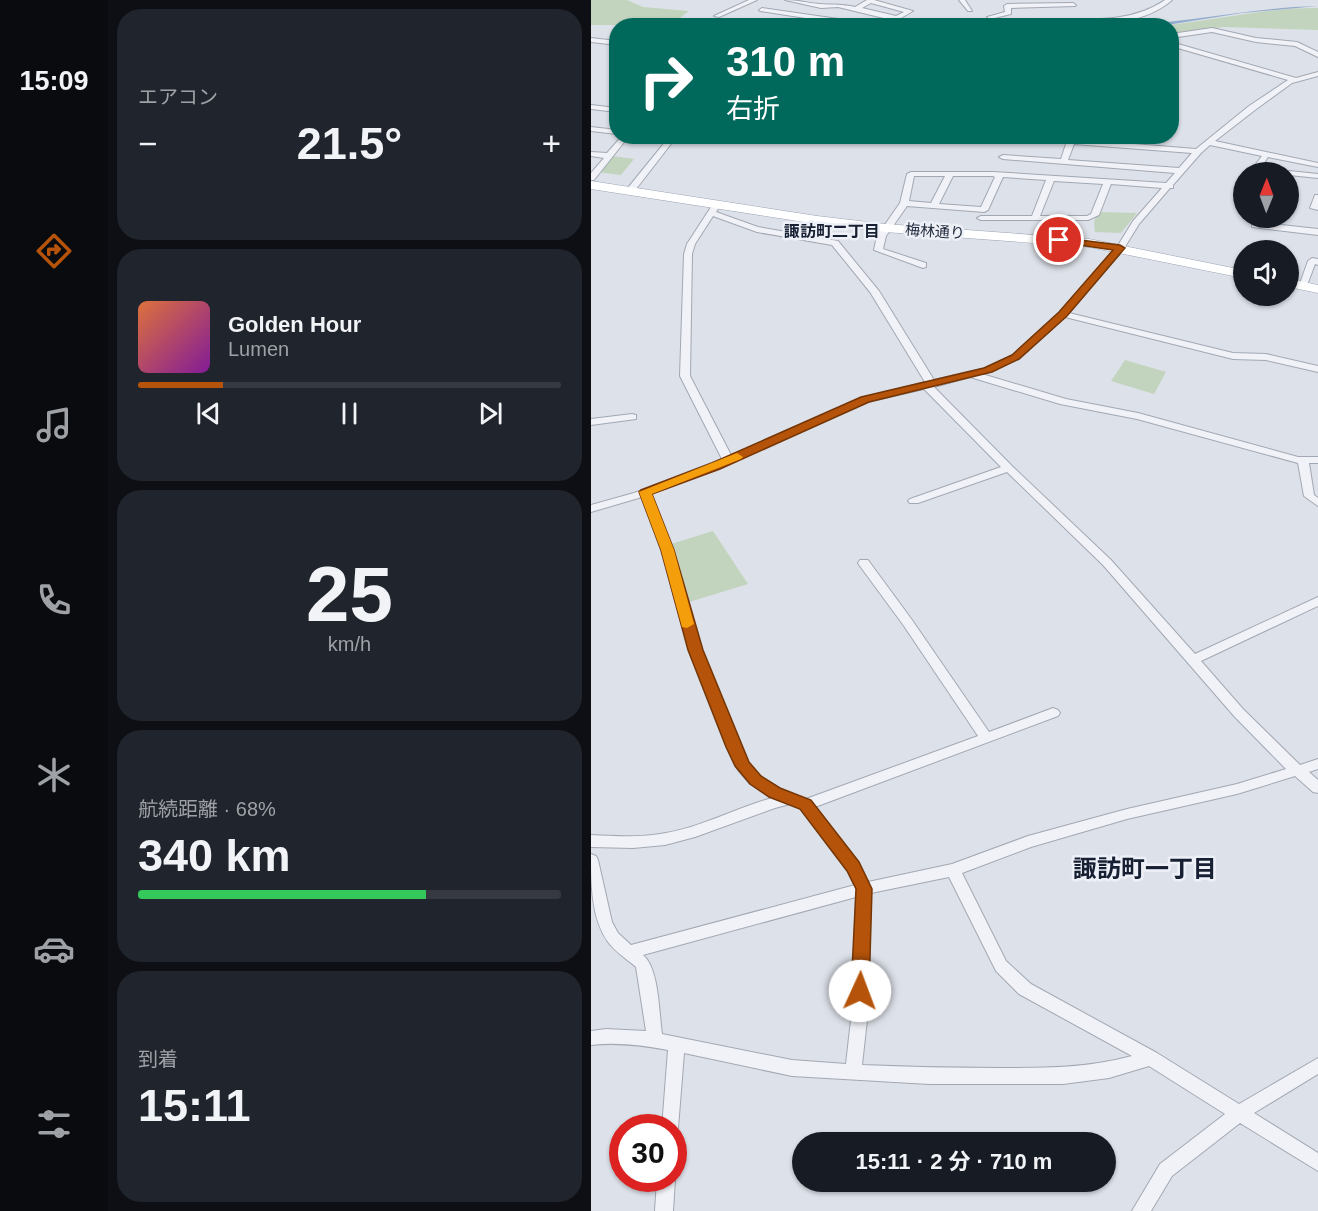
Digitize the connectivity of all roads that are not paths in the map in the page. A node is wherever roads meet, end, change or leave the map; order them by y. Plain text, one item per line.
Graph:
1 (754, 0) edge
2 (789, 0) edge
3 (962, 0) edge
4 (1063, 0) edge
5 (1169, 0) edge
6 (1073, 5) junction
7 (821, 6) junction
8 (856, 9) junction
9 (762, 10) dead end
10 (970, 10) dead end
11 (1082, 10) dead end
12 (1089, 15) dead end
13 (717, 16) dead end
14 (806, 17) junction
15 (990, 17) dead end
16 (814, 18) edge
17 (892, 18) edge
18 (898, 18) edge
19 (1092, 18) edge
20 (1117, 18) edge
21 (1179, 35) edge
22 (591, 40) edge
23 (609, 42) edge
24 (1179, 47) edge
25 (1318, 55) edge
26 (1318, 74) edge
27 (1295, 80) junction
28 (591, 107) edge
29 (609, 109) edge
30 (591, 129) edge
31 (609, 131) edge
32 (1207, 142) junction
33 (619, 144) edge
34 (668, 144) edge
35 (1070, 144) edge
36 (1109, 144) edge
37 (1198, 151) junction
38 (591, 154) edge
39 (1266, 155) junction
40 (609, 156) junction
41 (1002, 157) dead end
42 (1064, 161) junction
43 (1261, 162) edge
44 (1318, 165) edge
45 (1181, 171) junction
46 (950, 174) junction
47 (1299, 174) edge
48 (1000, 175) junction
49 (1318, 176) edge
50 (591, 178) edge
51 (1051, 178) junction
52 (1108, 181) junction
53 (591, 185) edge
54 (1170, 186) junction
55 (630, 191) junction
56 (1318, 197) edge
57 (904, 203) junction
58 (934, 205) junction
59 (1318, 208) edge
60 (715, 209) junction
61 (982, 214) junction
62 (1035, 218) junction
63 (885, 228) junction
64 (1282, 228) edge
65 (1318, 232) edge
66 (974, 234) junction
67 (1120, 248) junction
68 (1318, 262) edge
69 (923, 265) dead end
70 (1233, 272) edge
71 (1299, 279) edge
72 (1299, 286) edge
73 (1318, 289) edge
74 (1063, 314) junction
75 (1318, 369) edge
76 (972, 374) junction
77 (930, 386) junction
78 (632, 417) dead end
79 (591, 422) edge
80 (729, 460) junction
81 (1303, 460) junction
82 (1318, 460) edge
83 (1009, 468) junction
84 (645, 492) junction
85 (914, 501) dead end
86 (1318, 503) edge
87 (591, 509) edge
88 (864, 563) dead end
89 (1318, 600) edge
90 (1193, 660) junction
91 (1053, 713) dead end
92 (986, 738) junction
93 (1318, 764) edge
94 (1295, 769) junction
95 (1318, 788) edge
96 (800, 802) junction
97 (591, 841) edge
98 (591, 860) edge
99 (953, 870) junction
100 (864, 889) junction
101 (628, 952) junction
102 (591, 1038) edge
103 (655, 1041) junction
104 (676, 1045) junction
105 (1151, 1058) junction
106 (1318, 1065) edge
107 (853, 1071) junction
108 (1240, 1113) junction
109 (671, 1114) edge
110 (1318, 1163) edge
111 (665, 1192) edge
112 (664, 1211) edge
113 (1141, 1211) edge

1 - 13 street
2 - 7 street
3 - 10 street
4 - 6 street
5 - 20 street
6 - 11 street
6 - 15 street
7 - 8 street
7 - 14 street
8 - 17 street
8 - 18 street
9 - 14 street
12 - 19 street
14 - 16 street
21 - 25 street
22 - 23 street
24 - 27 street
26 - 27 street
27 - 32 street
28 - 29 street
30 - 31 street
32 - 37 street
32 - 39 street
33 - 40 street
34 - 55 street
35 - 42 street
36 - 37 street
37 - 45 street
38 - 40 street
39 - 43 street
39 - 44 street
40 - 50 street
41 - 42 street
42 - 45 street
45 - 54 street
46 - 48 street
46 - 57 street
46 - 58 street
47 - 49 street
48 - 51 street
48 - 61 street
51 - 52 street
51 - 62 street
52 - 54 street
52 - 62 street
53 - 55 main road, 梅林通り
54 - 67 street
55 - 60 main road, 梅林通り
56 - 59 street
57 - 58 street
57 - 63 street
58 - 61 street
60 - 63 main road, 梅林通り
60 - 77 street
60 - 80 street
61 - 62 street
61 - 66 street
63 - 66 main road, 梅林通り
63 - 69 street
64 - 65 street
66 - 67 main road, 梅林通り
67 - 70 main road, 梅林通り
67 - 74 street
68 - 71 street
72 - 73 main road
74 - 75 street
74 - 76 street
76 - 77 street
76 - 81 street
77 - 80 street
77 - 83 street
78 - 79 street
80 - 84 street
81 - 82 street
81 - 86 street
83 - 85 street
83 - 90 street
84 - 87 street
84 - 96 street
88 - 92 street
89 - 90 street
90 - 94 street
91 - 92 street
92 - 96 street
93 - 94 street
94 - 95 street
94 - 99 street
96 - 97 street
96 - 100 street
98 - 101 street
99 - 100 street
99 - 105 street
100 - 101 street
100 - 107 street
101 - 103 street
102 - 103 street
103 - 104 street
104 - 107 street
104 - 109 street
105 - 107 street
105 - 108 street
106 - 108 street
108 - 110 street
108 - 113 street
111 - 112 street

